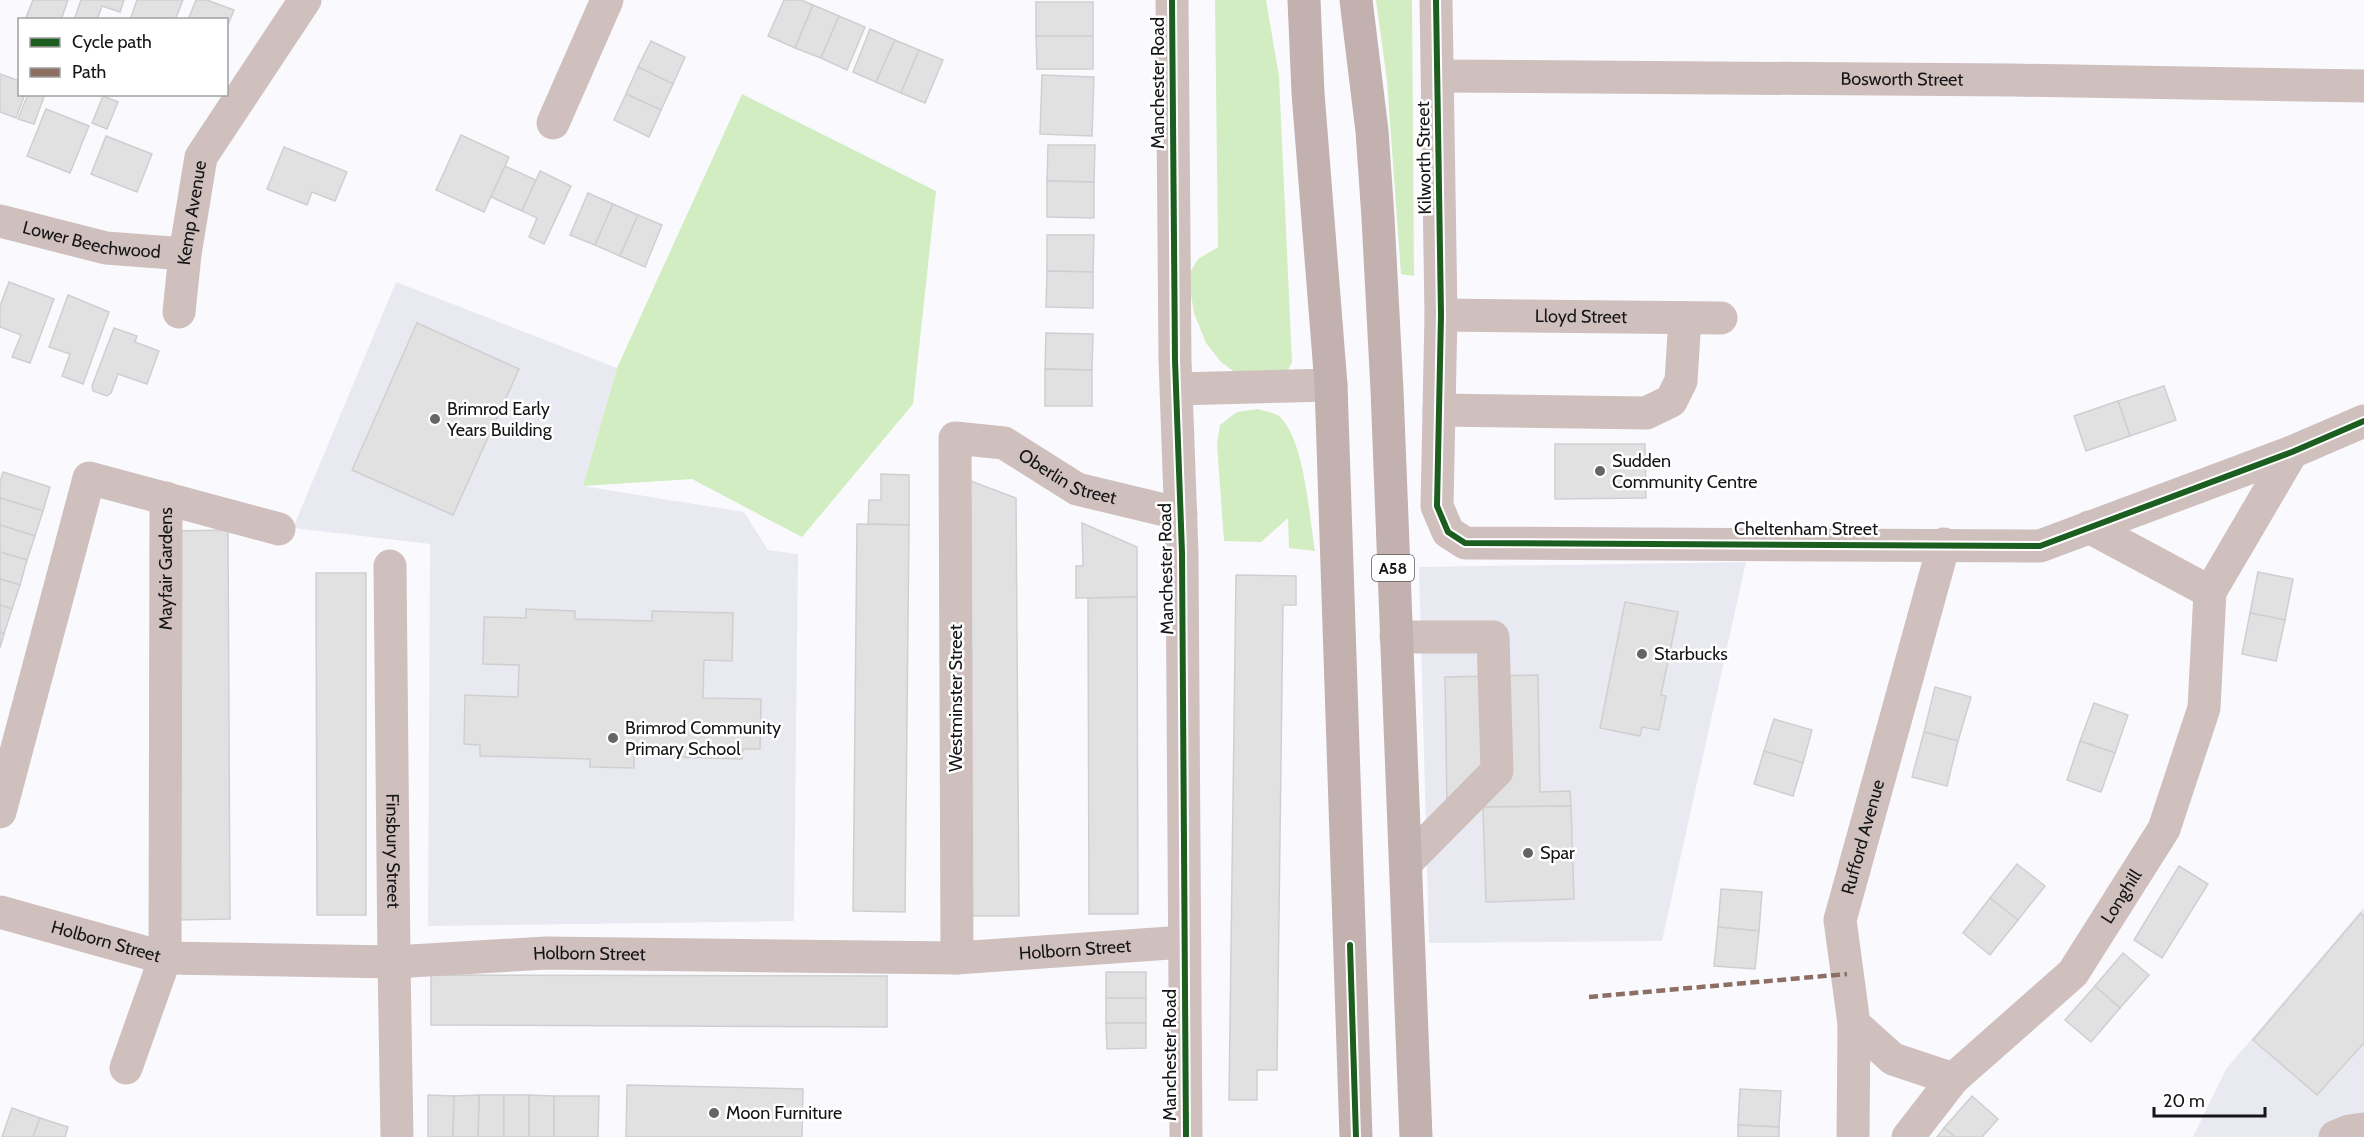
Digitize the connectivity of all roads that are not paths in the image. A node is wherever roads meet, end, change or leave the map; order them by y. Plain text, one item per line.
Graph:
1 (305, 0) edge
2 (607, 0) edge
3 (1172, 0) edge
4 (1304, 0) edge
5 (1356, 0) edge
6 (1436, 0) edge
7 (1438, 76) junction
8 (2364, 86) edge
9 (553, 123) dead end
10 (0, 220) edge
11 (185, 254) junction
12 (179, 312) dead end
13 (1441, 315) junction
14 (1685, 318) junction
15 (1721, 318) dead end
16 (1331, 386) junction
17 (1177, 389) junction
18 (1439, 410) junction
19 (2364, 421) edge
20 (955, 438) joint
21 (2292, 452) junction
22 (166, 498) junction
23 (1181, 514) junction
24 (2089, 527) junction
25 (279, 529) dead end
26 (1944, 544) junction
27 (390, 566) dead end
28 (2210, 592) junction
29 (1396, 637) junction
30 (0, 812) edge
31 (1406, 863) junction
32 (0, 912) edge
33 (1184, 942) junction
34 (957, 957) junction
35 (165, 958) junction
36 (394, 962) junction
37 (1854, 1024) junction
38 (126, 1068) dead end
39 (1953, 1079) junction
40 (2364, 1129) edge
41 (397, 1137) edge
42 (1186, 1137) edge
43 (1356, 1137) edge
44 (1416, 1137) edge
45 (1853, 1137) edge
46 (1908, 1137) edge
47 (2335, 1137) edge

1 - 11 street, Kemp Avenue
2 - 9 street
3 - 17 street, Manchester Road
4 - 16 highway
5 - 29 highway, A58
6 - 7 street, Kilworth Street
7 - 8 street, Bosworth Street
7 - 13 street, Kilworth Street
10 - 11 street, Lower Beechwood
11 - 12 street, Kemp Avenue
13 - 14 street, Lloyd Street
13 - 18 street, Cheltenham Street
14 - 15 street, Lloyd Street
14 - 18 street
16 - 17 street
16 - 43 highway
17 - 23 street, Manchester Road
18 - 26 street, Cheltenham Street
19 - 21 street, Cheltenham Street
20 - 23 street, Oberlin Street
20 - 34 street, Westminster Street
21 - 24 street, Cheltenham Street
21 - 28 street
22 - 25 street
22 - 30 street, Mayfair Gardens
22 - 35 street, Mayfair Gardens
23 - 33 street, Manchester Road
24 - 26 street, Cheltenham Street
24 - 28 street
26 - 37 street, Rufford Avenue
27 - 36 street, Finsbury Street
28 - 39 street, Longhill
29 - 31 highway, A58
29 - 31 street
31 - 44 highway, A58
32 - 35 street, Holborn Street
33 - 34 street, Holborn Street
33 - 42 street, Manchester Road
34 - 36 street, Holborn Street
35 - 36 street, Holborn Street
35 - 38 street, Mayfair Gardens
36 - 41 street, Finsbury Street
37 - 39 street
37 - 45 street, Rufford Avenue
39 - 46 street, Longhill
40 - 47 street

